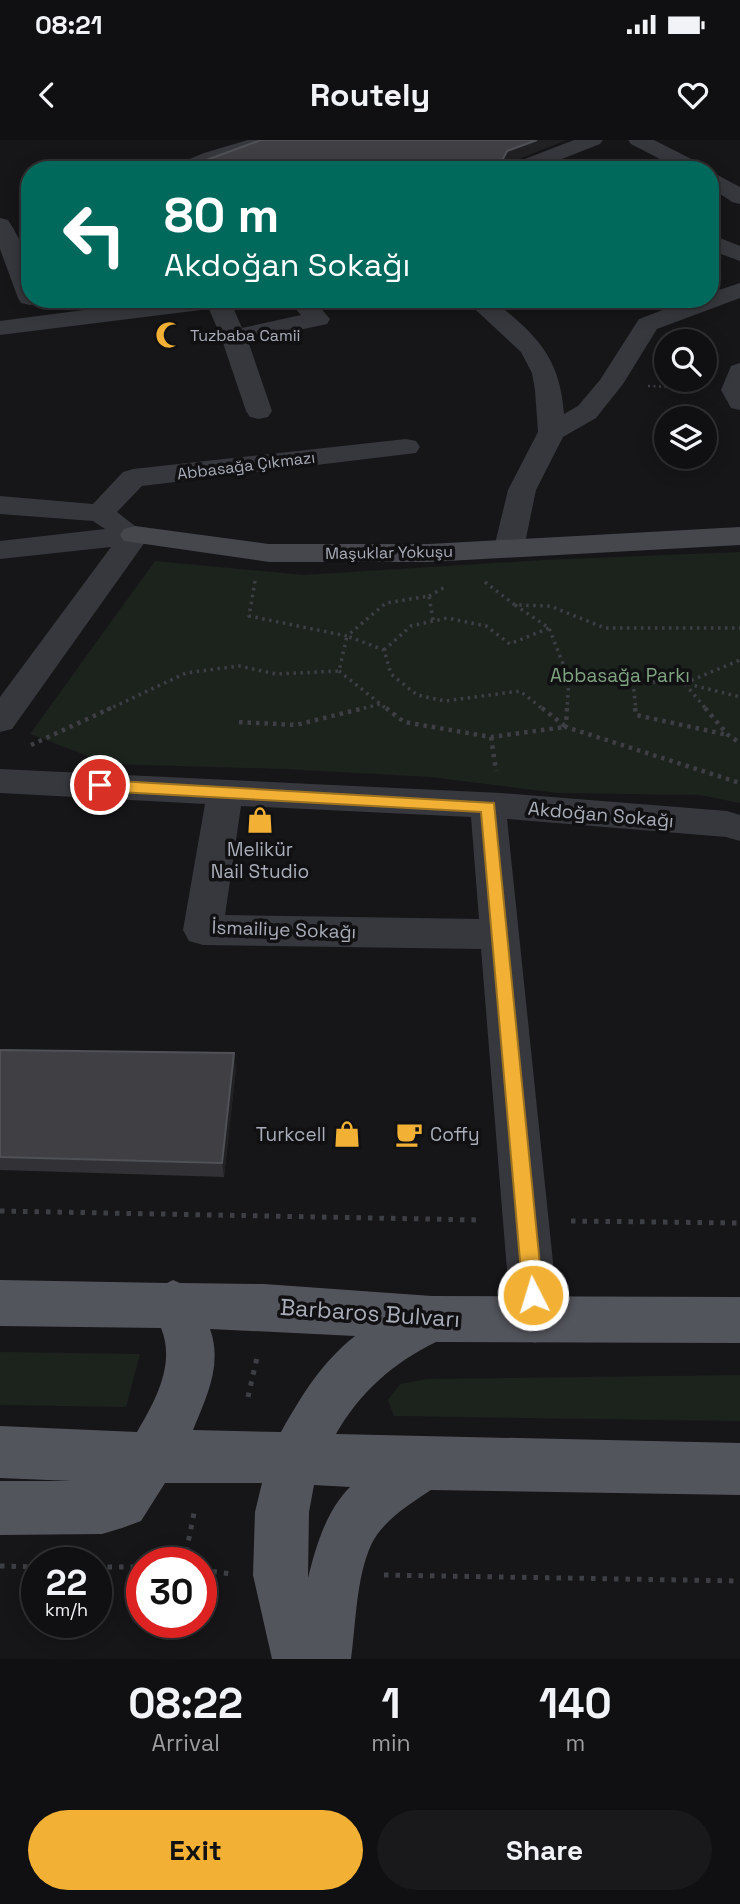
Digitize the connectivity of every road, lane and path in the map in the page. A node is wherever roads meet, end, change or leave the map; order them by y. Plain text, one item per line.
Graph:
1 (270, 140) edge
2 (593, 140) edge
3 (638, 140) edge
4 (201, 161) edge
5 (544, 161) edge
6 (680, 161) edge
7 (719, 183) edge
8 (740, 197) edge
9 (11, 243) edge
10 (719, 245) edge
11 (740, 254) edge
12 (21, 272) edge
13 (740, 290) edge
14 (719, 298) edge
15 (33, 308) edge
16 (159, 308) edge
17 (225, 308) edge
18 (308, 308) edge
19 (486, 308) edge
20 (691, 308) edge
21 (39, 323) junction
22 (0, 328) edge
23 (234, 337) junction
24 (610, 384) junction
25 (739, 388) edge
26 (259, 411) dead end
27 (552, 432) junction
28 (406, 447) dead end
29 (0, 488) edge
30 (0, 505) edge
31 (45, 508) junction
32 (100, 513) junction
33 (135, 536) junction
34 (740, 536) edge
35 (509, 548) junction
36 (0, 551) edge
37 (256, 578) dead end
38 (484, 581) dead end
39 (514, 605) junction
40 (433, 620) junction
41 (549, 628) junction
42 (740, 628) edge
43 (347, 636) junction
44 (384, 650) junction
45 (740, 660) edge
46 (339, 671) junction
47 (569, 680) junction
48 (633, 682) junction
49 (684, 683) junction
50 (740, 696) edge
51 (381, 704) junction
52 (0, 721) edge
53 (239, 722) dead end
54 (566, 727) junction
55 (727, 735) junction
56 (740, 743) edge
57 (25, 748) dead end
58 (0, 781) edge
59 (740, 783) edge
60 (225, 791) junction
61 (488, 807) junction
62 (740, 828) edge
63 (499, 934) junction
64 (0, 1211) edge
65 (527, 1220) junction
66 (740, 1223) edge
67 (0, 1303) edge
68 (173, 1303) junction
69 (432, 1319) junction
70 (535, 1320) junction
71 (740, 1320) edge
72 (260, 1344) dead end
73 (248, 1397) dead end
74 (0, 1452) edge
75 (151, 1458) junction
76 (294, 1459) junction
77 (425, 1464) junction
78 (740, 1469) edge
79 (0, 1508) edge
80 (195, 1508) dead end
81 (187, 1547) edge
82 (0, 1566) edge
83 (21, 1567) edge
84 (217, 1572) edge
85 (233, 1575) dead end
86 (383, 1575) dead end
87 (740, 1581) edge
88 (300, 1659) edge
89 (323, 1659) edge

1 - 4 street
2 - 5 street
3 - 6 street
7 - 8 street
9 - 12 street
10 - 11 street
13 - 14 street
15 - 21 street
16 - 21 street
17 - 23 street
18 - 23 street
19 - 27 street
20 - 24 street
21 - 22 street
23 - 26 street
24 - 25 path
24 - 27 street
27 - 35 street
28 - 32 street, Abbasağa Çıkmazı
29 - 31 street
30 - 31 street, Maşuklar Yokuşu
31 - 32 street, Maşuklar Yokuşu
32 - 33 street, Maşuklar Yokuşu
33 - 35 street, Maşuklar Yokuşu
33 - 36 street
33 - 52 street
34 - 35 street, Maşuklar Yokuşu
37 - 43 path
38 - 39 path
39 - 41 path
39 - 42 path
40 - 41 path
40 - 43 path
40 - 44 path
41 - 47 path
43 - 44 path
43 - 46 path
44 - 54 path
45 - 49 path
46 - 51 path
46 - 57 path
47 - 48 path
47 - 54 path
48 - 49 path
48 - 55 path
49 - 50 path
49 - 55 path
51 - 53 path
51 - 54 path
54 - 59 path
55 - 56 path
58 - 60 street, Akdoğan Sokağı
60 - 61 street, Akdoğan Sokağı
60 - 63 street, İsmailiye Sokağı
61 - 62 street, Akdoğan Sokağı
61 - 63 street
63 - 65 street
64 - 65 path
65 - 66 path
65 - 70 street
67 - 68 main road, Barbaros Bulvarı
68 - 69 main road, Barbaros Bulvarı
68 - 75 main road
69 - 70 main road, Barbaros Bulvarı
69 - 76 main road
70 - 71 main road, Barbaros Bulvarı
72 - 73 path
74 - 75 main road
75 - 76 main road
75 - 79 main road
76 - 77 main road
76 - 88 main road
77 - 78 main road
77 - 89 main road
80 - 81 path
82 - 83 path
84 - 85 path
86 - 87 path

